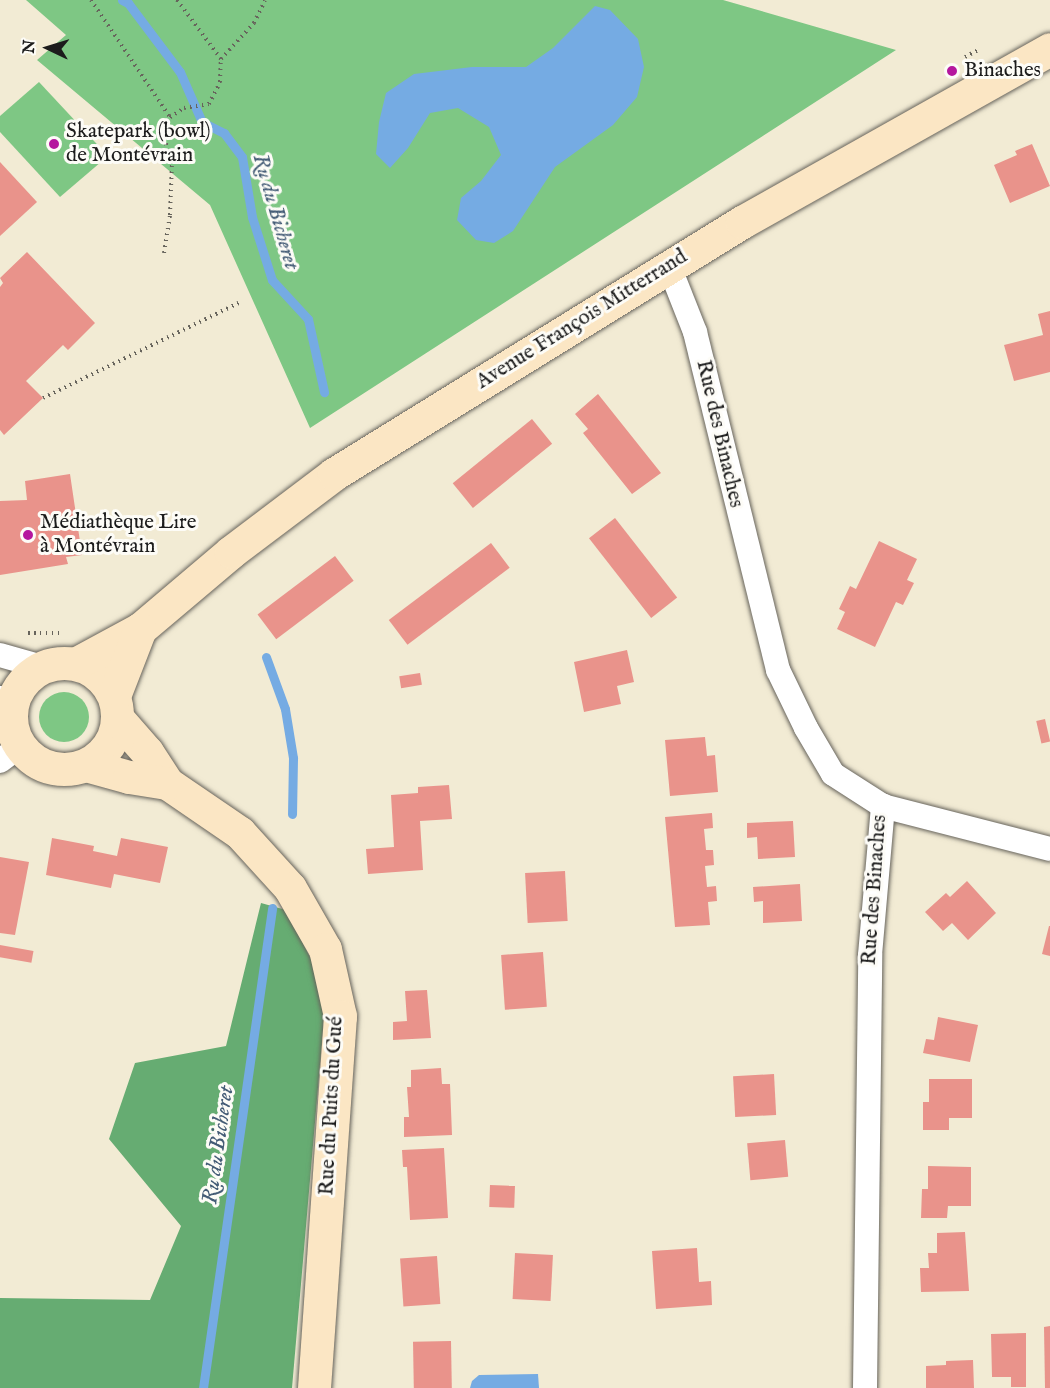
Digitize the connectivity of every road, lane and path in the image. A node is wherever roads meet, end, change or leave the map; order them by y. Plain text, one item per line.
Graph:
1 (90, 0) edge
2 (177, 0) edge
3 (265, 0) edge
4 (1050, 49) edge
5 (220, 59) junction
6 (170, 117) junction
7 (164, 253) dead end
8 (669, 266) junction
9 (241, 302) dead end
10 (43, 398) dead end
11 (140, 629) junction
12 (24, 632) dead end
13 (74, 648) junction
14 (0, 655) edge
15 (42, 667) junction
16 (5, 704) edge
17 (116, 707) junction
18 (10, 753) edge
19 (86, 765) junction
20 (167, 783) junction
21 (883, 806) junction
22 (1050, 849) edge
23 (314, 1388) edge
24 (865, 1388) edge

1 - 6 path
2 - 5 path
3 - 5 path
4 - 8 main road, Avenue François Mitterrand
5 - 6 path
6 - 7 path
8 - 11 main road, Avenue François Mitterrand
8 - 21 street, Rue des Binaches
9 - 10 path
11 - 13 main road, Avenue François Mitterrand
11 - 17 main road, Avenue François Mitterrand
12 - 13 path
13 - 15 main road
13 - 17 main road
14 - 15 street
15 - 16 main road
16 - 18 main road
17 - 19 main road
17 - 20 main road, Rue du Puits du Gué
18 - 19 main road
19 - 20 main road, Rue du Puits du Gué
20 - 23 main road, Rue du Puits du Gué
21 - 22 street
21 - 24 street, Rue des Binaches

